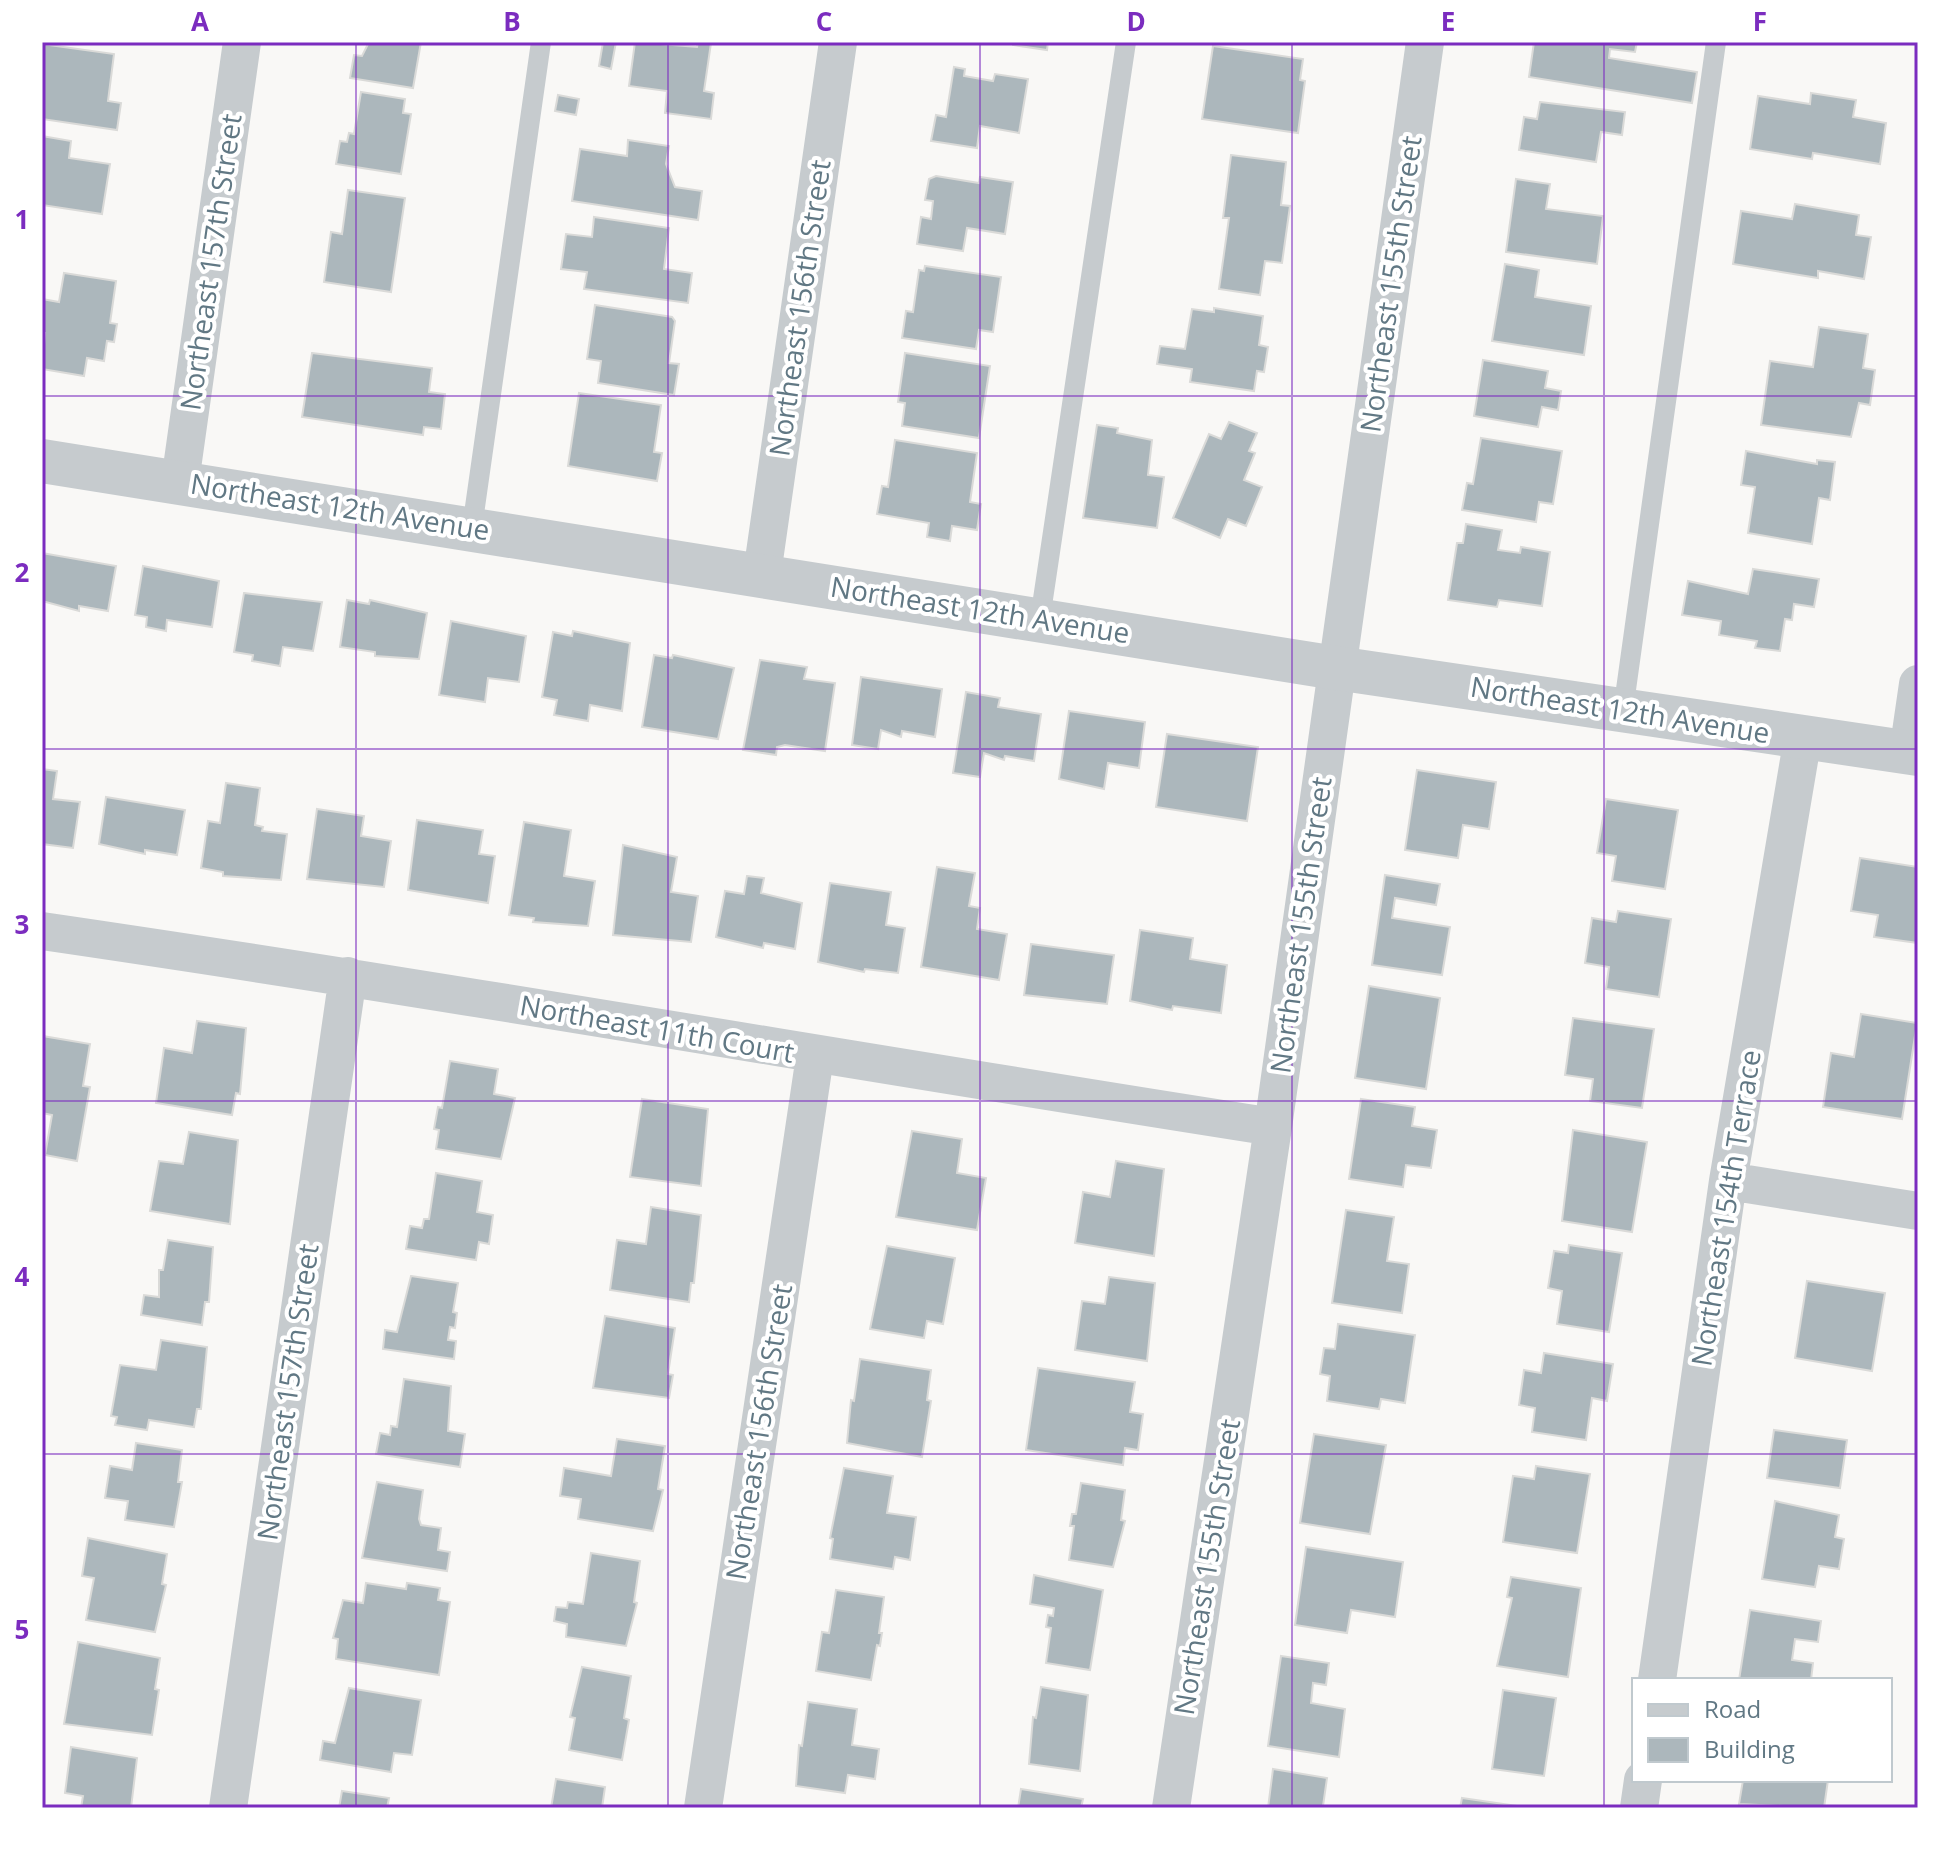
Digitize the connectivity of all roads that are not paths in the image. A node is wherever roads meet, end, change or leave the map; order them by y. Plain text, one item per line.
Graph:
1 (242, 42) edge
2 (541, 42) edge
3 (838, 42) edge
4 (1126, 42) edge
5 (1425, 42) edge
6 (1716, 42) edge
7 (42, 461) edge
8 (180, 482) junction
9 (472, 528) junction
10 (762, 574) junction
11 (1040, 619) junction
12 (1336, 668) junction
13 (1918, 684) edge
14 (1623, 711) junction
15 (1803, 737) junction
16 (1913, 753) edge
17 (42, 931) edge
18 (348, 976) junction
19 (815, 1056) junction
20 (1273, 1127) junction
21 (1728, 1181) junction
22 (1918, 1211) edge
23 (1657, 1678) edge
24 (1643, 1782) edge
25 (228, 1808) edge
26 (703, 1808) edge
27 (1171, 1808) edge
28 (1639, 1808) edge

1 - 8 street, Northeast 157th Street
2 - 9 lane
3 - 10 street, Northeast 156th Street
4 - 11 lane
5 - 12 street, Northeast 155th Street
6 - 14 lane
7 - 8 street, Northeast 12th Avenue
8 - 9 street, Northeast 12th Avenue
9 - 10 street, Northeast 12th Avenue
10 - 11 street, Northeast 12th Avenue
11 - 12 street, Northeast 12th Avenue
12 - 14 street, Northeast 12th Avenue
12 - 20 street, Northeast 155th Street
13 - 16 street
14 - 15 street, Northeast 12th Avenue
15 - 16 street, Northeast 12th Avenue
15 - 21 street, Northeast 154th Terrace
17 - 18 street, Northeast 11th Court
18 - 19 street, Northeast 11th Court
18 - 25 street, Northeast 157th Street
19 - 20 street, Northeast 11th Court
19 - 26 street, Northeast 156th Street
20 - 27 street, Northeast 155th Street
21 - 22 street
21 - 23 street, Northeast 154th Terrace
24 - 28 street

